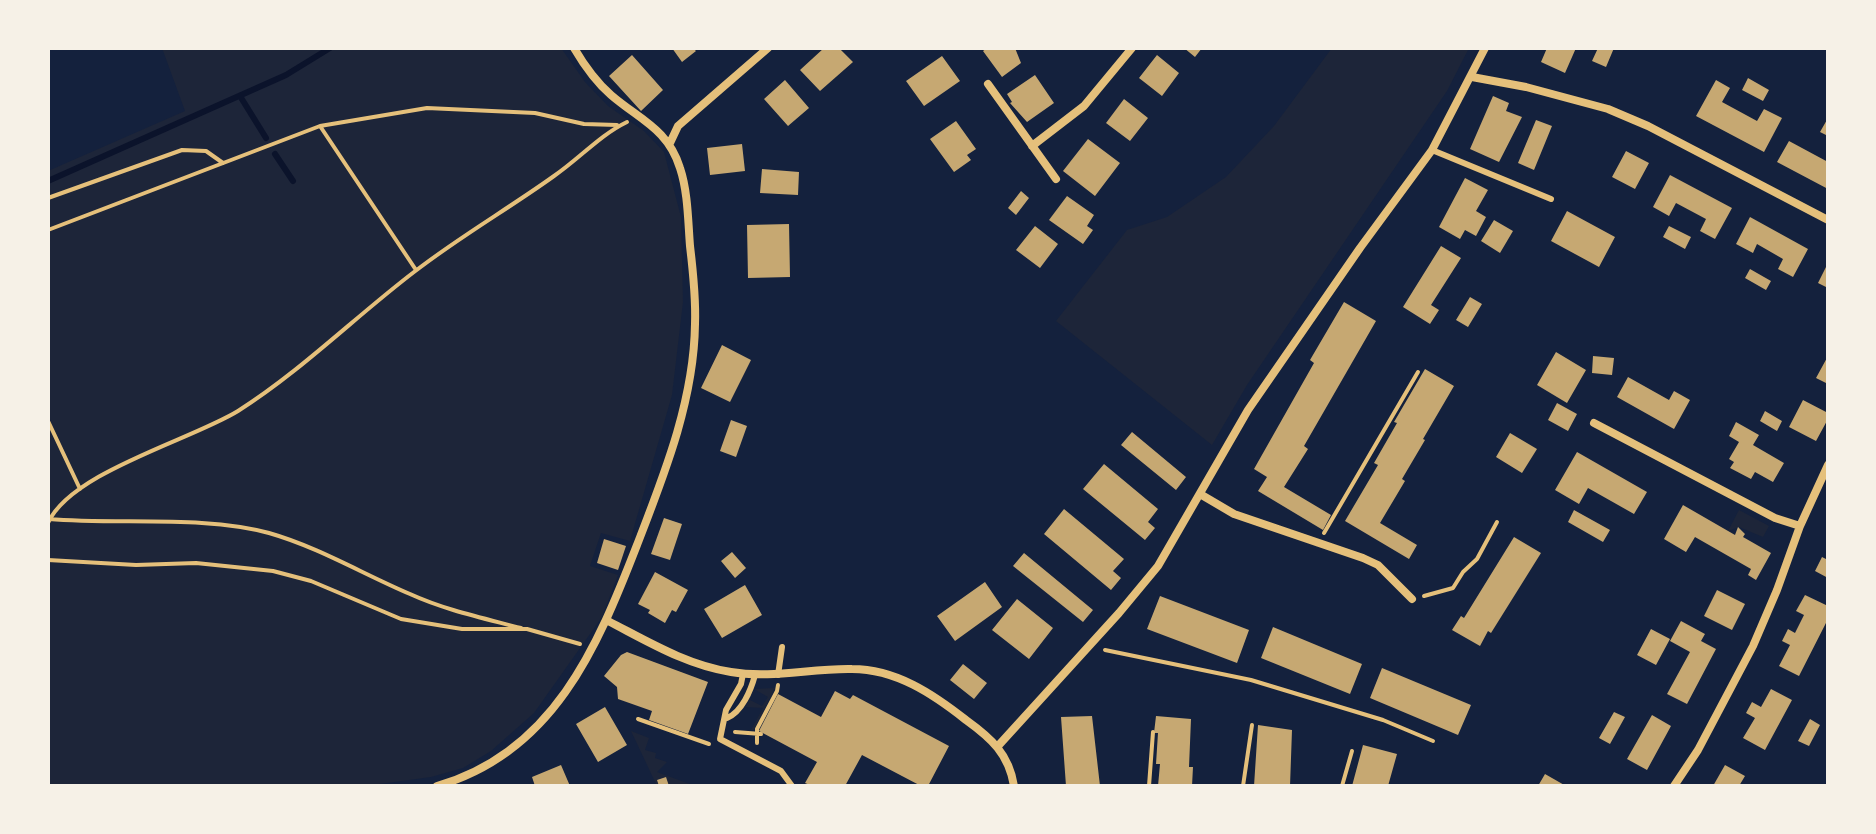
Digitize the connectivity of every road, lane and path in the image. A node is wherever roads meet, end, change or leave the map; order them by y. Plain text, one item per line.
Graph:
1 (574, 48) edge
2 (768, 48) edge
3 (1132, 48) edge
4 (1485, 48) edge
5 (1472, 77) junction
6 (988, 84) dead end
7 (640, 115) junction
8 (320, 126) junction
9 (619, 126) junction
10 (670, 143) junction
11 (1032, 146) junction
12 (1432, 150) junction
13 (223, 163) junction
14 (1056, 179) dead end
15 (48, 198) edge
16 (1551, 199) dead end
17 (1828, 220) edge
18 (48, 230) edge
19 (416, 270) junction
20 (1418, 372) dead end
21 (48, 421) edge
22 (1594, 423) dead end
23 (1828, 465) edge
24 (80, 489) junction
25 (1200, 494) junction
26 (49, 520) edge
27 (1497, 522) dead end
28 (1800, 526) junction
29 (1319, 542) junction
30 (48, 560) edge
31 (1412, 599) joint
32 (608, 621) junction
33 (527, 629) junction
34 (1090, 643) junction
35 (782, 647) dead end
36 (594, 648) junction
37 (743, 674) junction
38 (755, 675) junction
39 (778, 675) junction
40 (727, 718) junction
41 (638, 719) dead end
42 (1252, 725) dead end
43 (1153, 732) dead end
44 (759, 734) junction
45 (720, 739) junction
46 (1433, 741) dead end
47 (998, 746) junction
48 (1352, 751) dead end
49 (756, 759) junction
50 (437, 786) edge
51 (792, 786) edge
52 (1014, 786) edge
53 (1149, 786) edge
54 (1243, 786) edge
55 (1342, 786) edge
56 (1674, 786) edge

1 - 7 street
2 - 10 street
3 - 11 street
4 - 5 street
5 - 12 street
5 - 17 street
6 - 11 street
7 - 9 path
7 - 10 street
8 - 9 path
8 - 13 path
8 - 19 path
9 - 19 path
10 - 32 street
11 - 14 street
12 - 16 lane
12 - 25 street
13 - 15 path
13 - 18 path
19 - 24 path
20 - 29 path
21 - 24 path
22 - 28 street
23 - 28 street
24 - 26 path
25 - 29 street
25 - 34 street
26 - 33 path
27 - 31 path
28 - 56 street
29 - 31 street
30 - 33 path
32 - 36 street
32 - 37 street
33 - 36 path
34 - 46 path
34 - 47 street
35 - 39 lane
36 - 50 street
37 - 38 street
37 - 40 lane
38 - 39 street
38 - 40 lane
39 - 44 path
39 - 47 street
40 - 45 lane
41 - 45 path
42 - 54 path
43 - 53 path
44 - 45 path
44 - 49 path
45 - 49 lane
47 - 52 street
48 - 55 path
49 - 51 lane

